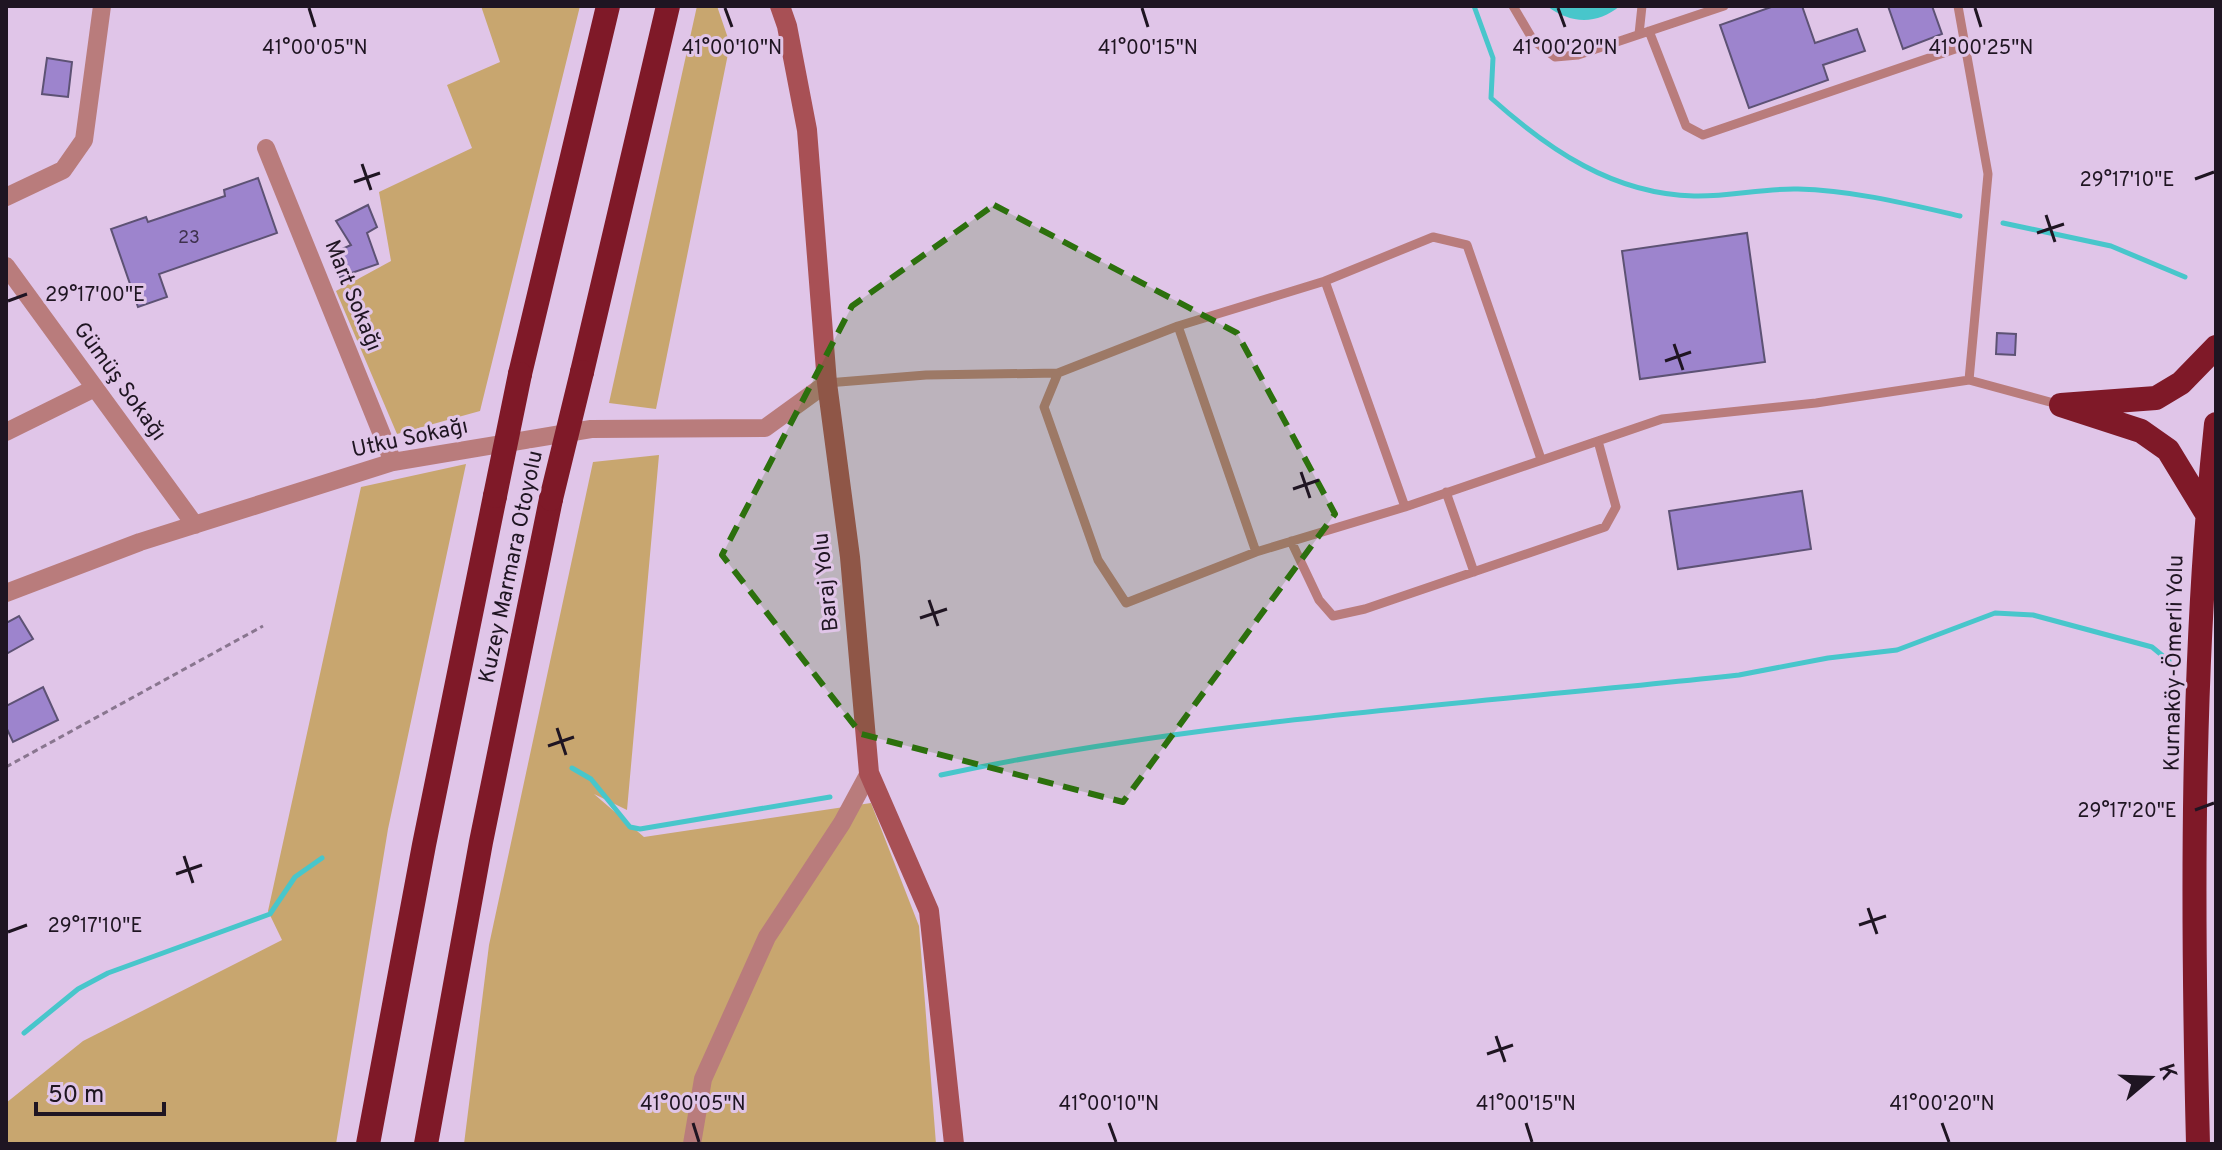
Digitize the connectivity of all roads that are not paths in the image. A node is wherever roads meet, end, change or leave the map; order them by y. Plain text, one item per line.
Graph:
1 (102, 6) edge
2 (608, 6) edge
3 (668, 6) edge
4 (780, 6) edge
5 (1513, 6) edge
6 (1642, 6) edge
7 (1724, 6) edge
8 (1958, 6) edge
9 (1698, 10) edge
10 (1644, 32) junction
11 (1964, 46) junction
12 (266, 148) dead end
13 (6, 197) edge
14 (6, 266) edge
15 (1325, 281) junction
16 (1178, 326) junction
17 (2216, 347) edge
18 (1058, 373) junction
19 (1969, 380) junction
20 (827, 383) junction
21 (93, 389) junction
22 (2061, 405) junction
23 (2216, 424) edge
24 (6, 432) edge
25 (1598, 441) junction
26 (1541, 459) junction
27 (393, 462) junction
28 (1446, 492) junction
29 (1405, 507) junction
30 (2207, 514) junction
31 (195, 525) junction
32 (1291, 541) junction
33 (1256, 552) junction
34 (1474, 572) junction
35 (6, 593) edge
36 (869, 773) junction
37 (368, 1144) edge
38 (426, 1144) edge
39 (692, 1144) edge
40 (954, 1144) edge
41 (2198, 1144) edge

1 - 13 street
2 - 37 highway, Kuzey Marmara Otoyolu, bridge
3 - 38 highway, Kuzey Marmara Otoyolu, bridge
4 - 20 street, Baraj Yolu
5 - 10 lane
6 - 10 lane
7 - 9 lane
8 - 11 lane
9 - 10 lane
10 - 11 lane
11 - 19 lane
12 - 27 street, Mart Sokağı
14 - 21 street, Gümüş Sokağı
15 - 16 lane
15 - 26 lane
15 - 29 lane
16 - 18 lane
16 - 33 lane
17 - 22 highway
18 - 20 lane
18 - 33 lane
19 - 22 lane
19 - 25 lane
20 - 27 street, Utku Sokağı
20 - 36 street, Baraj Yolu
21 - 24 street
21 - 31 street, Gümüş Sokağı
22 - 30 highway
23 - 30 highway, Kurnaköy-Ömerli Yolu
25 - 26 lane
25 - 34 lane
26 - 28 lane
27 - 31 street, Utku Sokağı
28 - 29 lane
28 - 34 lane
29 - 32 lane
30 - 41 highway, Kurnaköy-Ömerli Yolu
31 - 35 street, Utku Sokağı
32 - 33 lane
32 - 34 lane
36 - 39 street
36 - 40 street, Baraj Yolu

